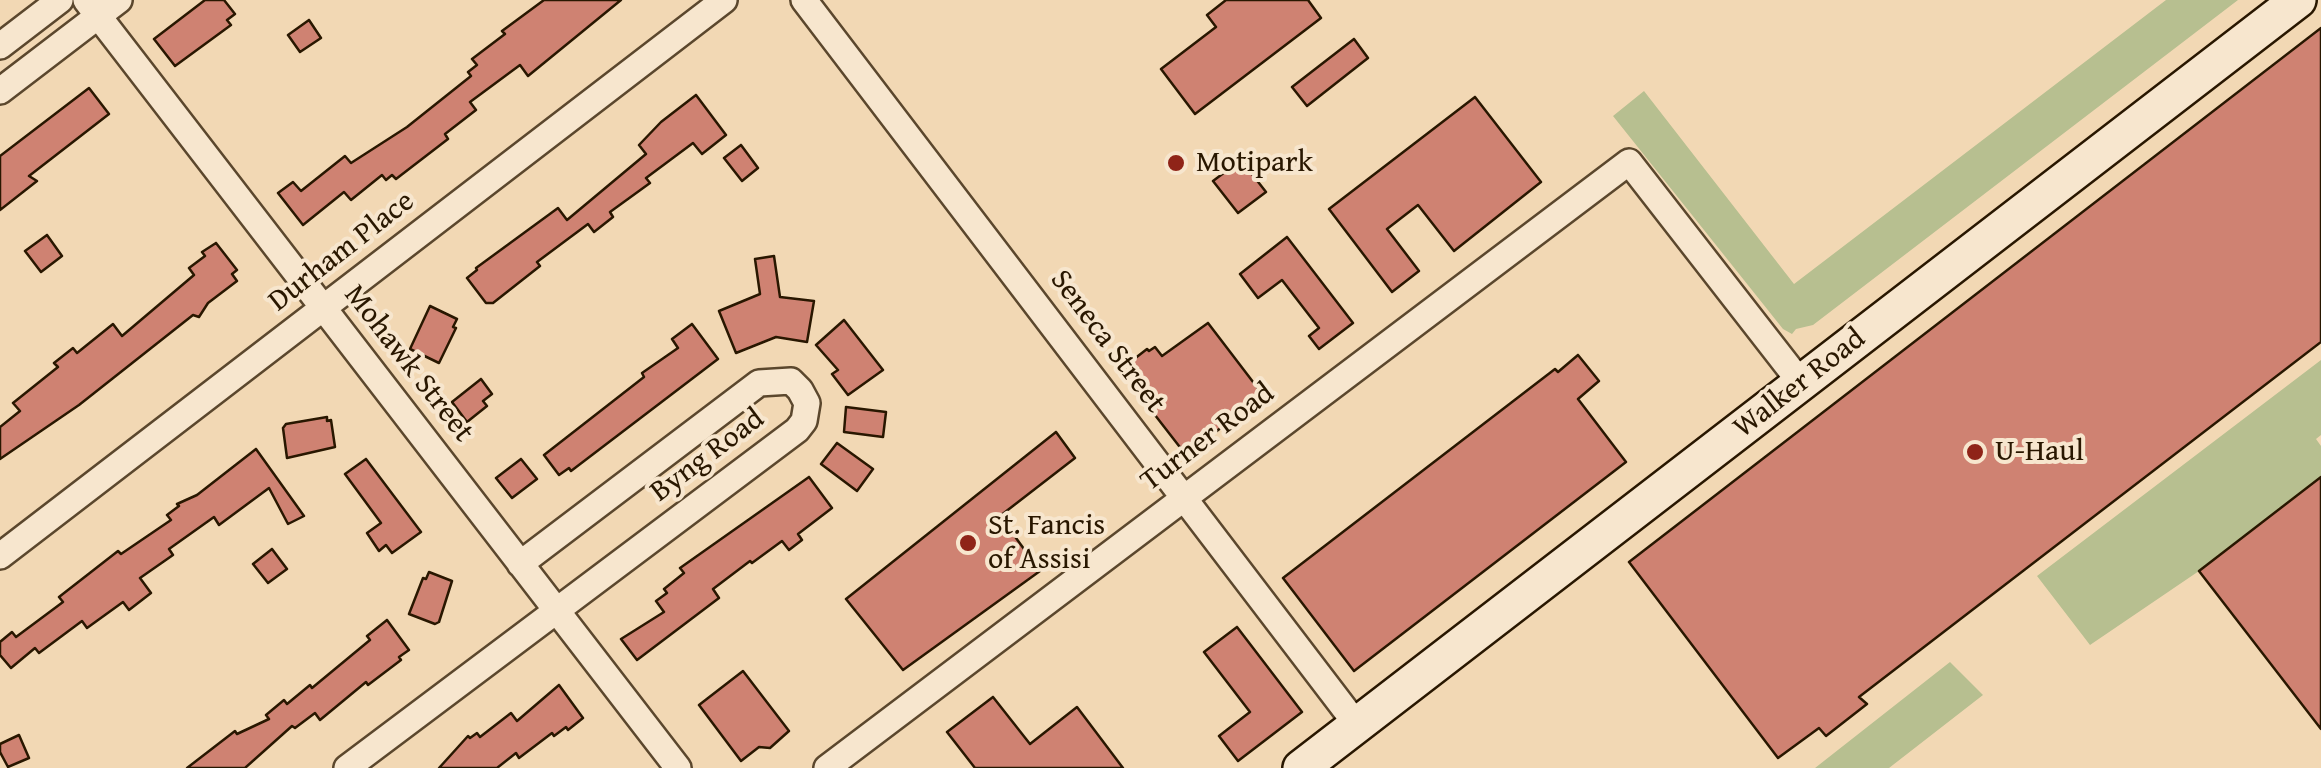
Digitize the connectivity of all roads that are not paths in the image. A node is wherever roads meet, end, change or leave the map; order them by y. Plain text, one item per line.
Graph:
1 (60, 0) edge
2 (724, 0) edge
3 (804, 0) edge
4 (2298, 0) edge
5 (101, 5) edge
6 (0, 46) edge
7 (0, 91) edge
8 (323, 308) junction
9 (1800, 384) junction
10 (1184, 498) junction
11 (0, 556) edge
12 (520, 564) junction
13 (557, 611) junction
14 (1357, 725) junction
15 (347, 768) edge
16 (678, 768) edge
17 (827, 768) edge
18 (1301, 768) edge

1 - 6 street
2 - 8 street, Durham Place
3 - 10 street, Seneca Street
4 - 9 main road, Walker Road
5 - 7 street
5 - 8 street, Mohawk Street
8 - 11 street, Durham Place
8 - 12 street, Mohawk Street
9 - 10 street, Turner Road
9 - 14 main road, Walker Road
10 - 14 street, Seneca Street
10 - 17 street, Turner Road
12 - 13 street, Mohawk Street
12 - 13 street, Byng Road
13 - 15 street, Byng Road
13 - 16 street, Mohawk Street
14 - 18 main road, Walker Road

